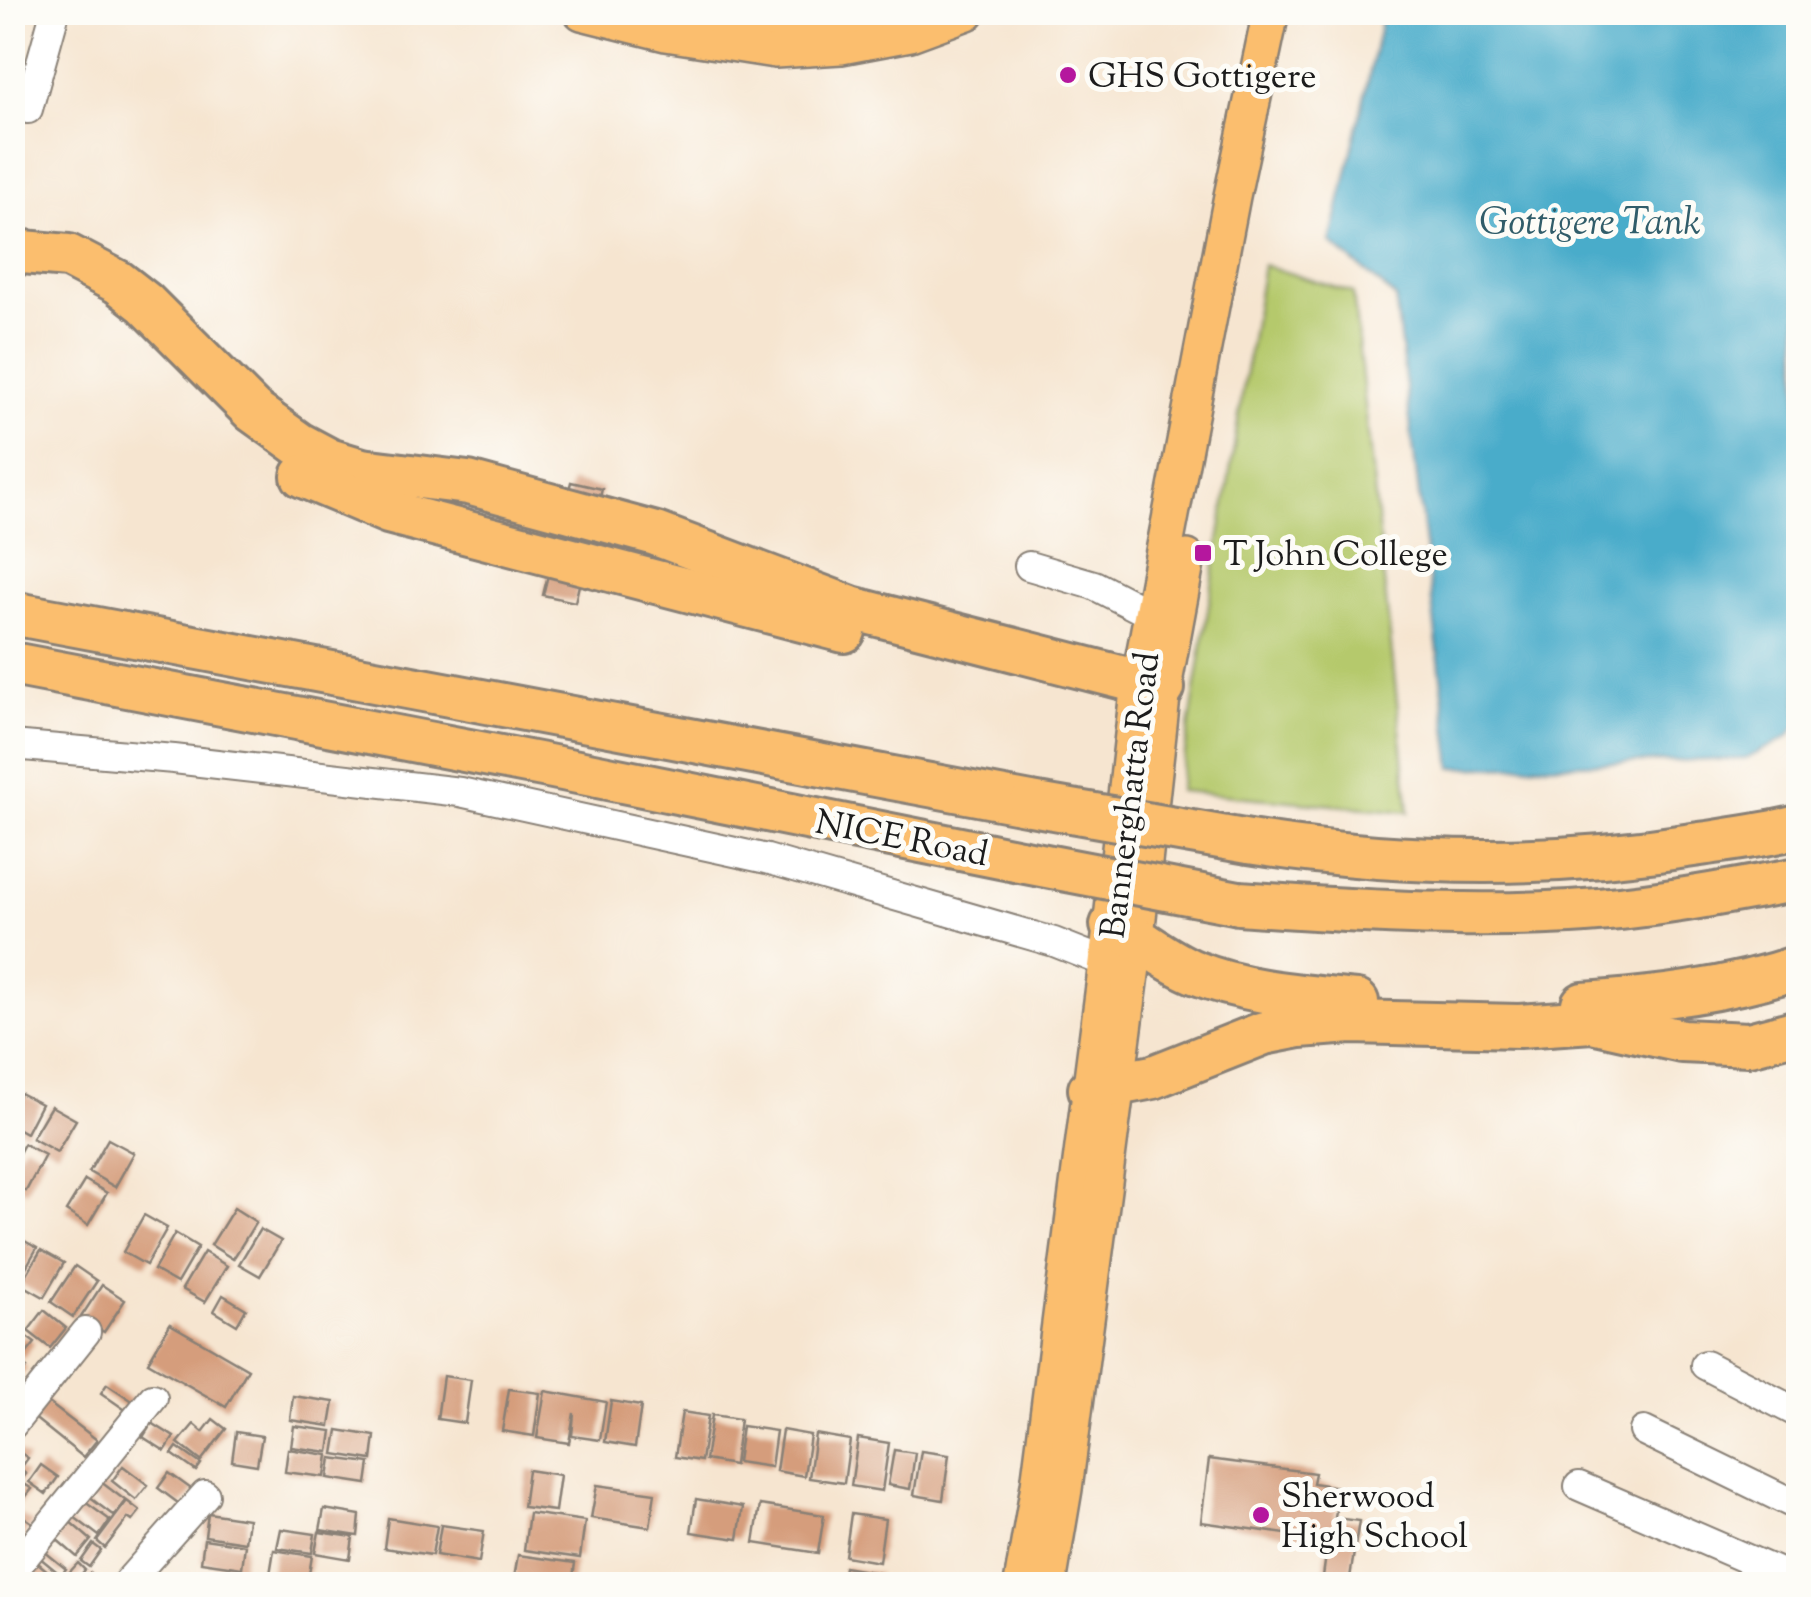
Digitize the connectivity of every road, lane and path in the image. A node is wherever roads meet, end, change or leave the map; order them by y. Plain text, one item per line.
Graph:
1 (55, 12) edge
2 (582, 12) edge
3 (707, 12) edge
4 (967, 12) edge
5 (854, 14) edge
6 (1274, 14) edge
7 (28, 110) dead end
8 (12, 251) edge
9 (12, 281) edge
10 (1029, 566) dead end
11 (21, 613) edge
12 (1152, 615) junction
13 (12, 664) edge
14 (1150, 695) junction
15 (12, 745) edge
16 (1798, 827) edge
17 (1798, 880) edge
18 (1119, 941) junction
19 (1798, 967) edge
20 (1798, 990) edge
21 (1636, 1001) junction
22 (1591, 1012) junction
23 (1798, 1032) edge
24 (1103, 1088) junction
25 (86, 1332) dead end
26 (1705, 1365) dead end
27 (153, 1398) dead end
28 (1798, 1412) edge
29 (12, 1425) edge
30 (1644, 1432) dead end
31 (1580, 1486) dead end
32 (205, 1495) dead end
33 (1798, 1506) edge
34 (12, 1572) edge
35 (1798, 1581) edge
36 (126, 1584) edge
37 (1022, 1584) edge
38 (1048, 1584) edge

1 - 7 street
2 - 4 main road
3 - 5 main road
6 - 12 main road, Bannerghatta Road
6 - 14 main road, Bannerghatta Road
8 - 14 highway
9 - 14 highway
10 - 12 street
11 - 16 highway, NICE Road, bridge
12 - 14 main road, Bannerghatta Road
13 - 17 highway, NICE Road, bridge
14 - 18 main road, Bannerghatta Road
15 - 18 street
18 - 22 highway
18 - 24 main road, Bannerghatta Road
19 - 21 highway
20 - 21 highway
21 - 22 highway
22 - 23 highway
22 - 24 highway
24 - 37 main road, Bannerghatta Road
24 - 38 main road, Bannerghatta Road
25 - 29 street
26 - 28 street
27 - 34 street
30 - 33 street
31 - 35 street
32 - 36 street

